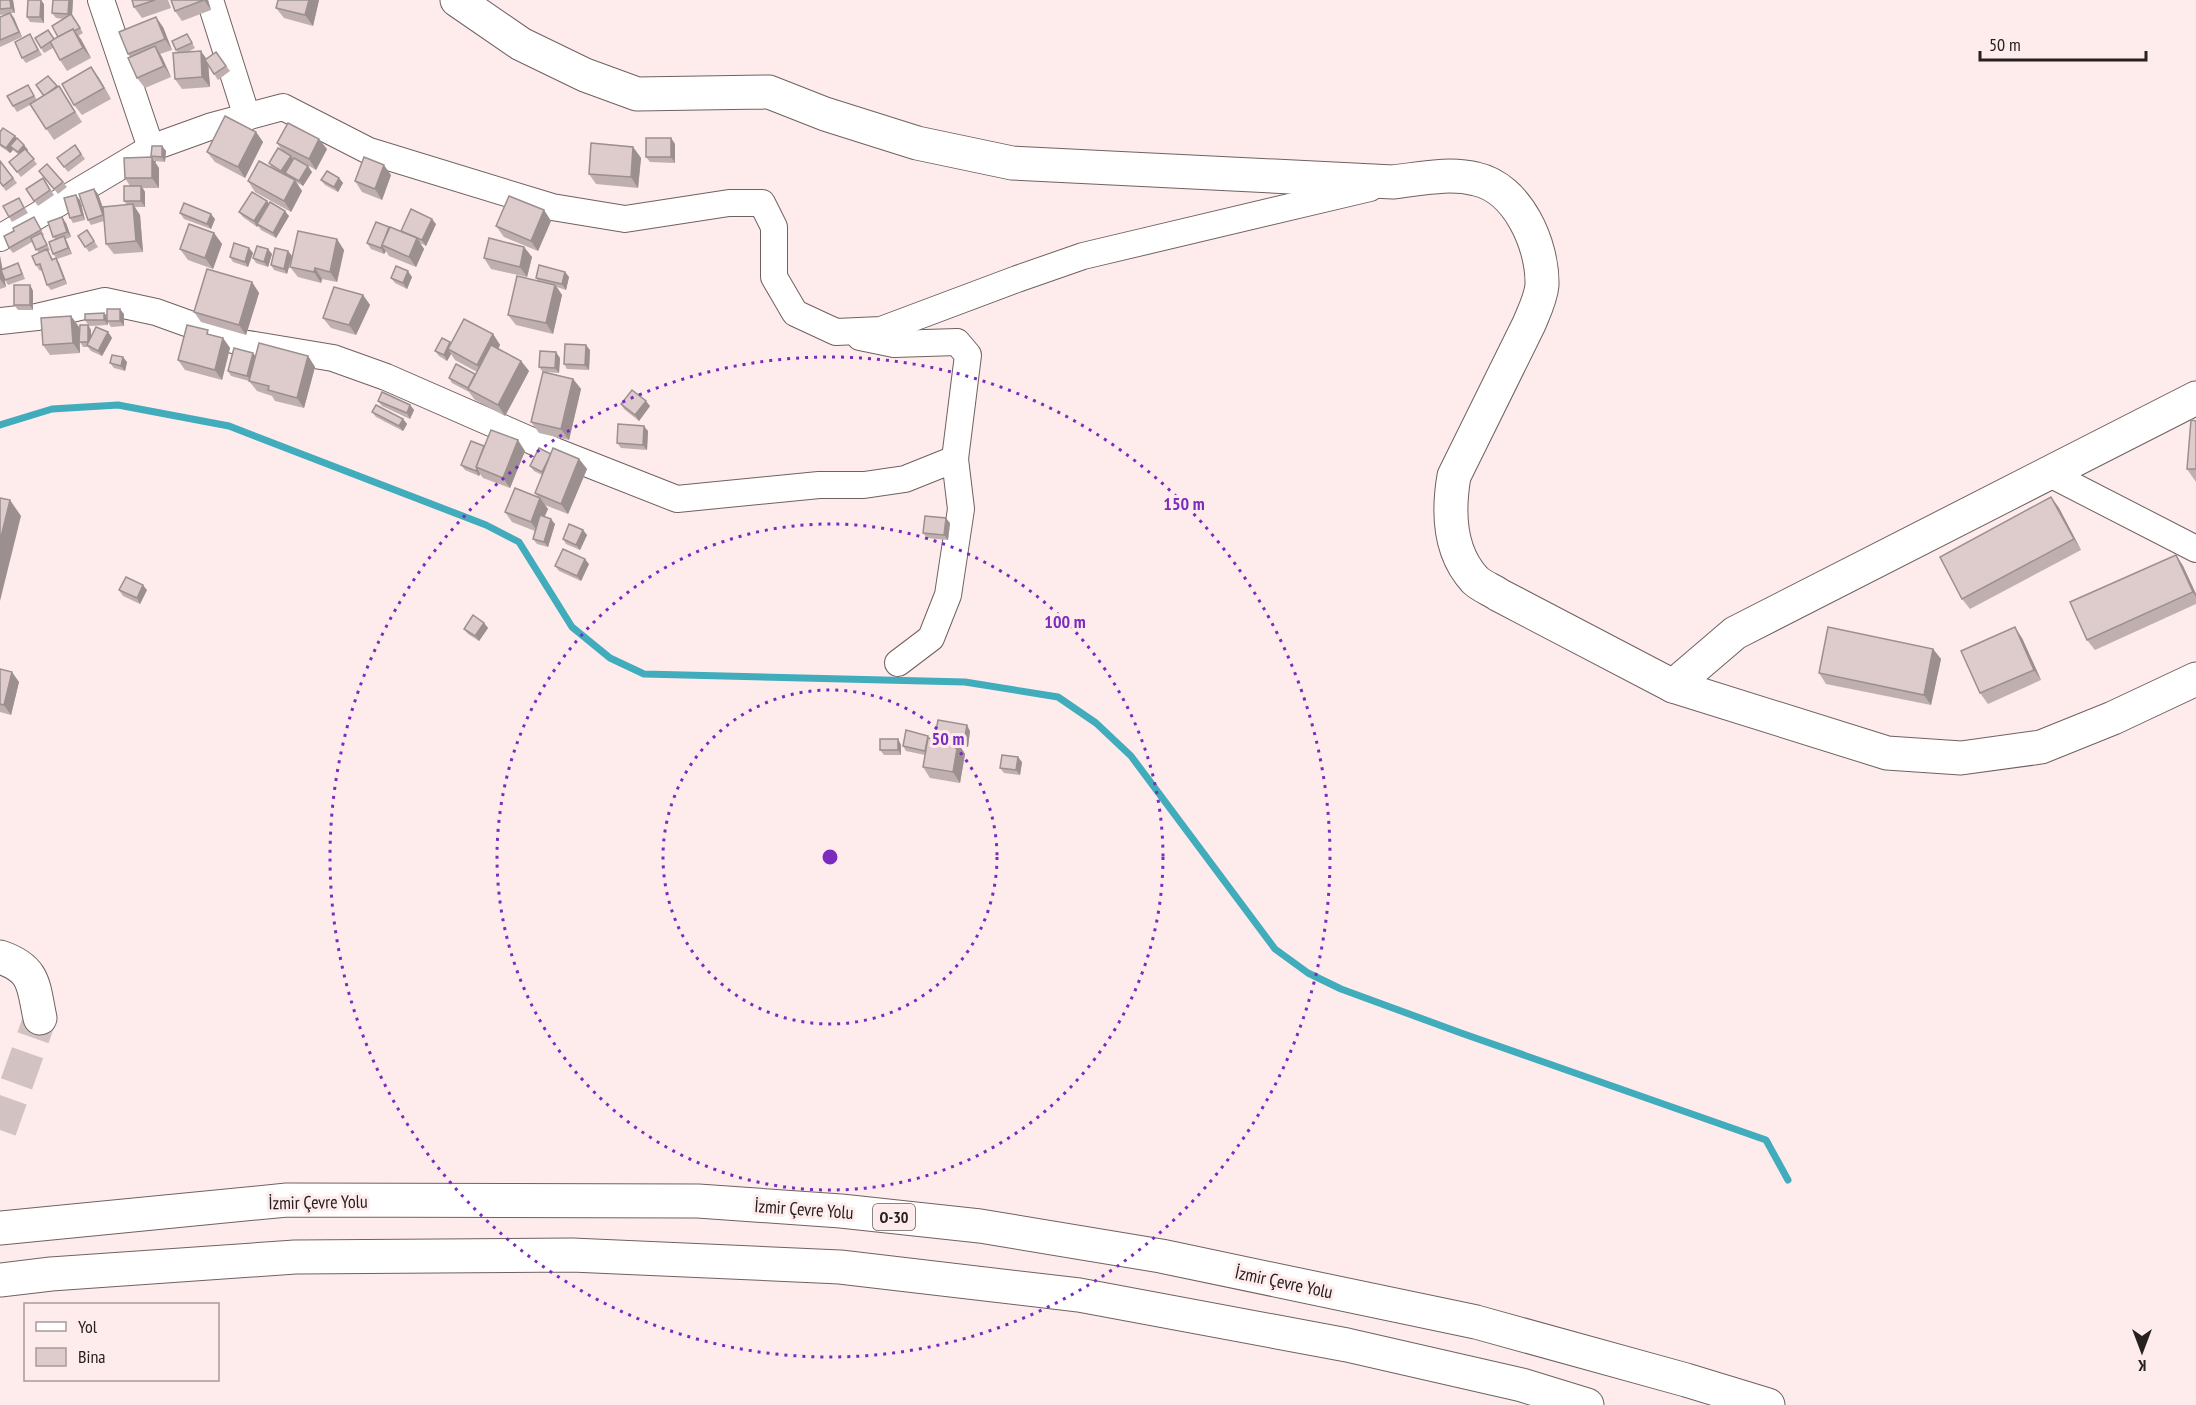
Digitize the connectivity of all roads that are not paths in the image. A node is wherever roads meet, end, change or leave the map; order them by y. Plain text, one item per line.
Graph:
1 (101, 0) edge
2 (210, 0) edge
3 (457, 0) edge
4 (247, 117) junction
5 (151, 148) junction
6 (1394, 182) junction
7 (0, 238) edge
8 (0, 321) edge
9 (836, 332) junction
10 (2187, 408) edge
11 (955, 459) junction
12 (2048, 473) junction
13 (2196, 549) edge
14 (898, 663) dead end
15 (2196, 679) edge
16 (1673, 686) junction
17 (0, 957) edge
18 (40, 1018) tunnel mouth
19 (0, 1227) edge
20 (0, 1280) edge
21 (1587, 1405) edge
22 (1768, 1405) edge

1 - 5 street
2 - 4 street
3 - 6 main road
4 - 5 street
4 - 9 street
5 - 7 street
6 - 9 street
6 - 16 main road
8 - 11 street
9 - 11 street
10 - 12 main road
11 - 14 street
12 - 13 street
12 - 16 main road
15 - 16 main road
17 - 18 main road
19 - 22 main road, İzmir Çevre Yolu / O-30
20 - 21 main road

